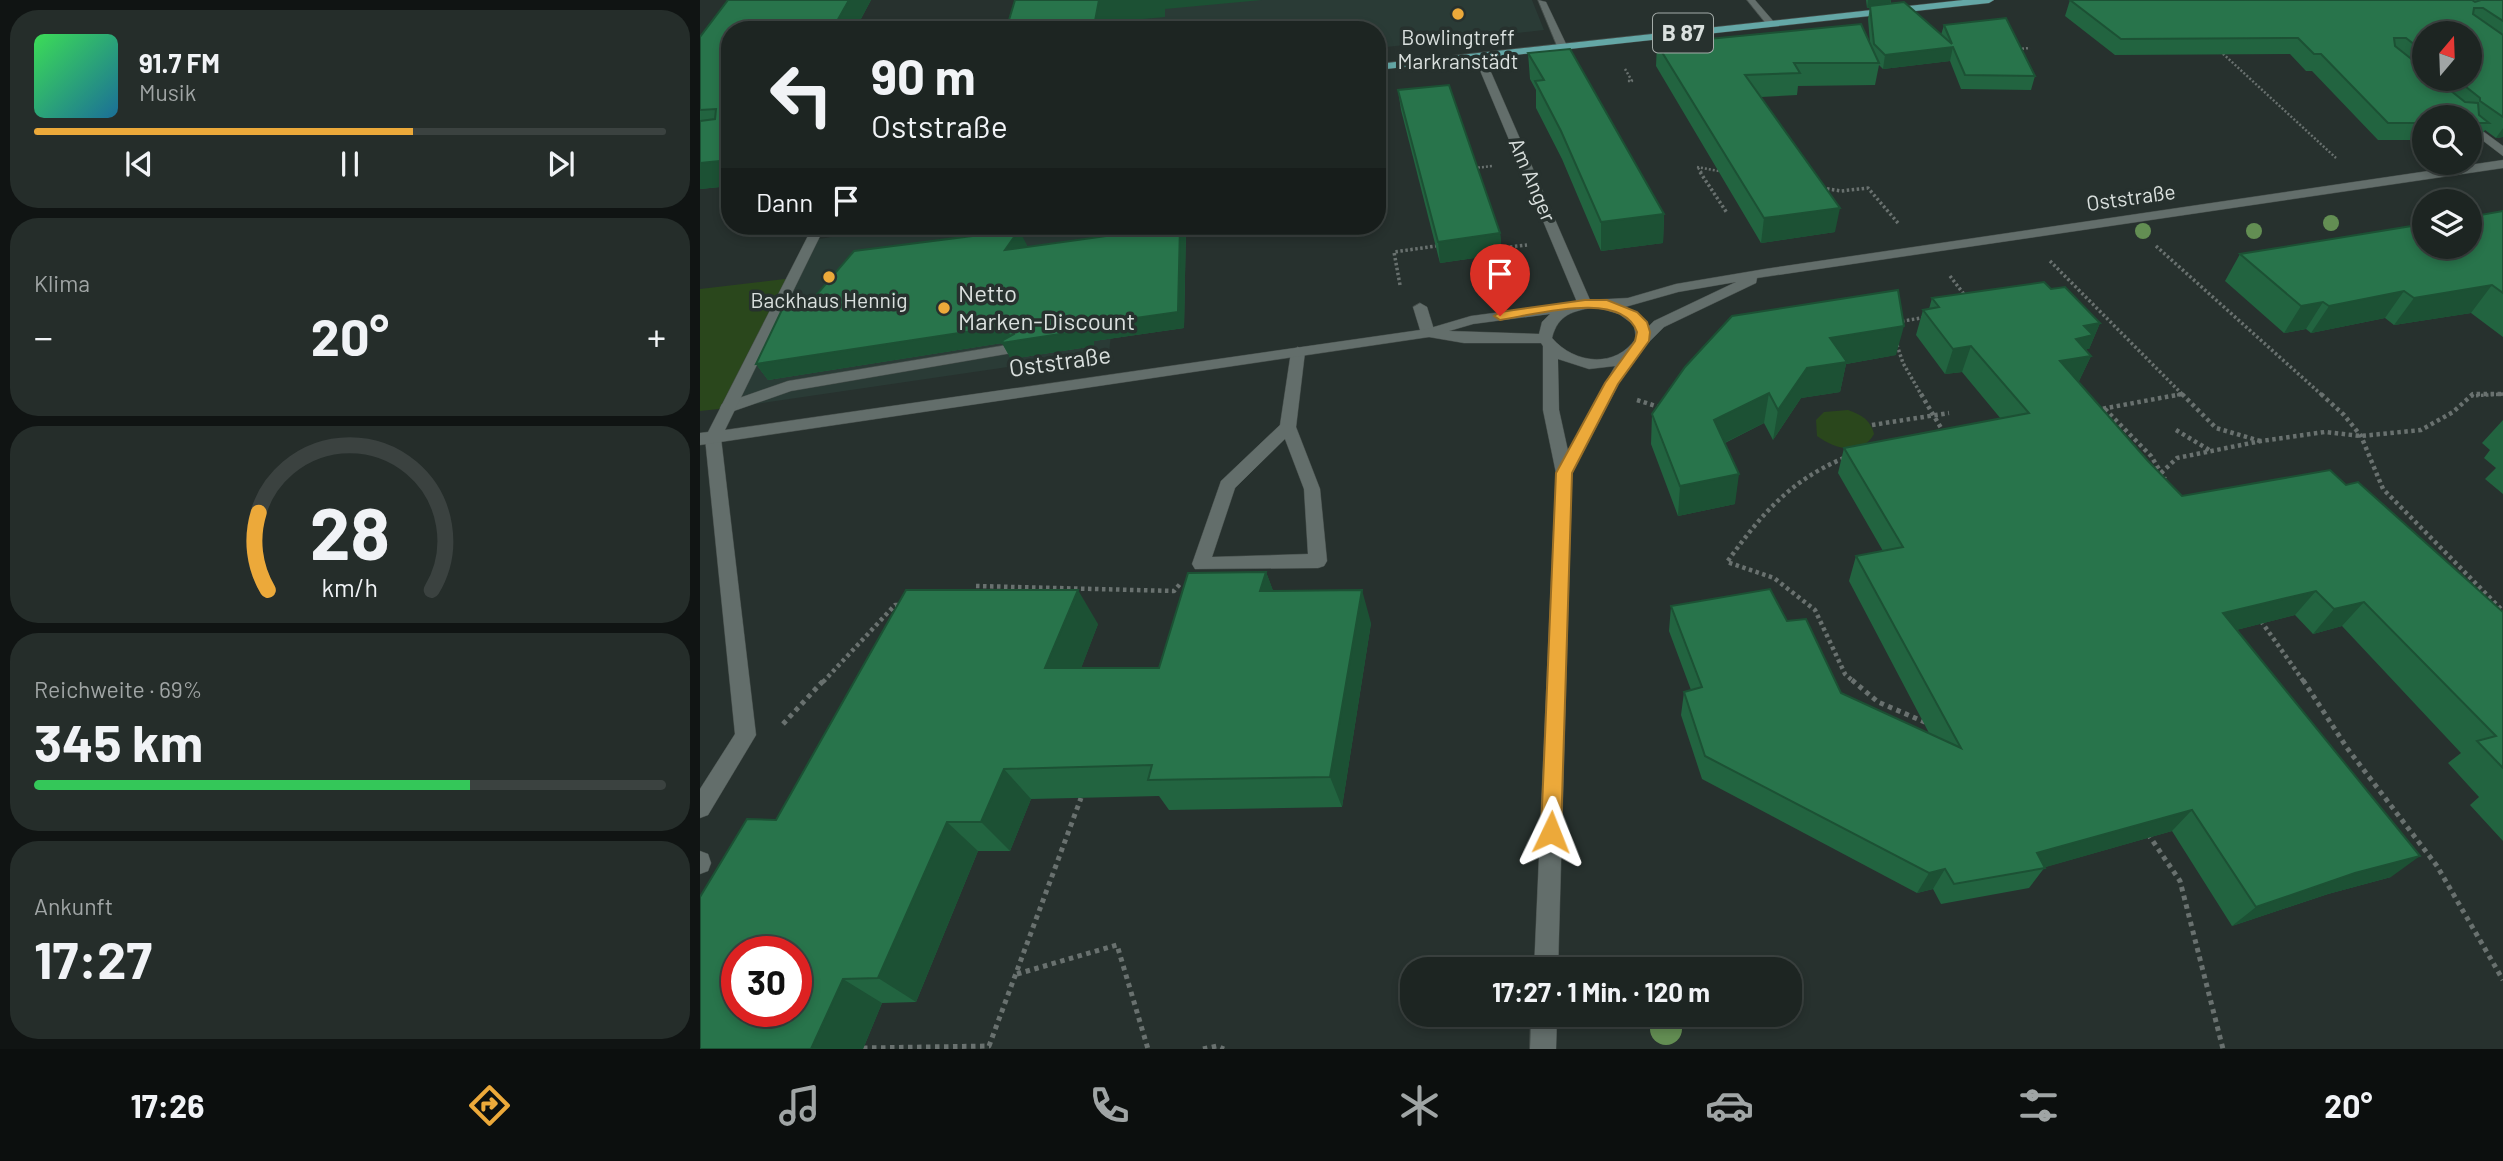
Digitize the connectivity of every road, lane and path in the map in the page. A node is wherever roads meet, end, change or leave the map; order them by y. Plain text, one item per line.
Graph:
1 (1989, 0) edge
2 (1751, 1) edge
3 (1542, 2) dead end
4 (1954, 2) edge
5 (1771, 24) junction
6 (1562, 47) junction
7 (2030, 48) dead end
8 (2016, 50) edge
9 (2223, 52) edge
10 (1479, 56) junction
11 (1386, 66) edge
12 (2482, 135) edge
13 (2503, 152) edge
14 (2503, 164) edge
15 (1736, 174) edge
16 (2365, 184) junction
17 (1815, 187) edge
18 (1727, 214) dead end
19 (814, 235) edge
20 (2166, 241) dead end
21 (1919, 250) junction
22 (2060, 258) dead end
23 (1962, 273) dead end
24 (1760, 274) junction
25 (1969, 300) edge
26 (1585, 304) junction
27 (1607, 304) junction
28 (1420, 307) dead end
29 (1567, 308) junction
30 (1938, 315) edge
31 (1888, 323) edge
32 (1427, 333) junction
33 (1548, 343) junction
34 (1896, 343) edge
35 (1638, 346) junction
36 (1013, 349) edge
37 (1298, 352) junction
38 (2182, 394) junction
39 (2503, 394) edge
40 (1630, 398) dead end
41 (728, 408) junction
42 (2105, 408) junction
43 (1673, 411) edge
44 (2092, 411) edge
45 (1949, 412) dead end
46 (1935, 417) junction
47 (1872, 425) dead end
48 (1288, 426) junction
49 (2176, 430) dead end
50 (2361, 436) junction
51 (707, 438) edge
52 (1933, 439) edge
53 (2261, 441) junction
54 (2211, 451) junction
55 (1854, 455) edge
56 (1564, 473) junction
57 (2161, 473) junction
58 (2167, 484) edge
59 (2424, 533) junction
60 (2412, 535) edge
61 (1200, 564) junction
62 (976, 586) dead end
63 (904, 606) edge
64 (2503, 611) edge
65 (2254, 612) edge
66 (1936, 726) edge
67 (746, 735) junction
68 (1082, 798) edge
69 (700, 808) edge
70 (2143, 826) edge
71 (1545, 957) edge
72 (1016, 974) junction
73 (2503, 980) edge
74 (1544, 1027) edge
75 (863, 1048) edge
76 (989, 1048) edge
77 (1148, 1049) edge
78 (1203, 1049) edge
79 (1224, 1049) edge
80 (1543, 1049) edge
81 (2223, 1049) edge

1 - 4 main road, B 87
2 - 5 street
3 - 6 street
4 - 5 main road, B 87
5 - 6 main road, B 87
6 - 10 main road, B 87
7 - 8 path
9 - 16 path
10 - 11 main road, B 87
10 - 26 street, Am Anger
12 - 13 street
14 - 16 street, Oststraße
15 - 18 path
16 - 21 street, Oststraße
17 - 21 path
19 - 41 street
20 - 50 path
21 - 24 street, Oststraße
22 - 38 path
23 - 25 path
24 - 27 street, Oststraße
24 - 35 street, Oststraße
26 - 27 street, Oststraße
26 - 29 street, Oststraße
27 - 35 street, Oststraße
28 - 32 street
29 - 32 street, Oststraße
29 - 33 street
30 - 31 path
32 - 33 street, Oststraße
32 - 37 street, Oststraße
33 - 35 street, Oststraße
33 - 56 street
34 - 46 path
35 - 56 street
36 - 41 street
37 - 48 street
37 - 51 street, Oststraße
38 - 42 path
38 - 53 path
39 - 50 path
40 - 43 path
41 - 51 street
42 - 44 path
42 - 57 path
45 - 46 path
46 - 47 path
46 - 52 path
48 - 61 street
48 - 61 street
49 - 54 path
50 - 53 path
50 - 59 path
51 - 67 street
53 - 54 path
54 - 57 path
55 - 66 path
56 - 71 street
57 - 58 path
59 - 60 path
59 - 64 path
61 - 62 path
63 - 67 path
65 - 73 path
67 - 69 street
68 - 72 path
70 - 81 path
72 - 76 path
72 - 77 path
74 - 80 street
75 - 76 path
78 - 79 path

